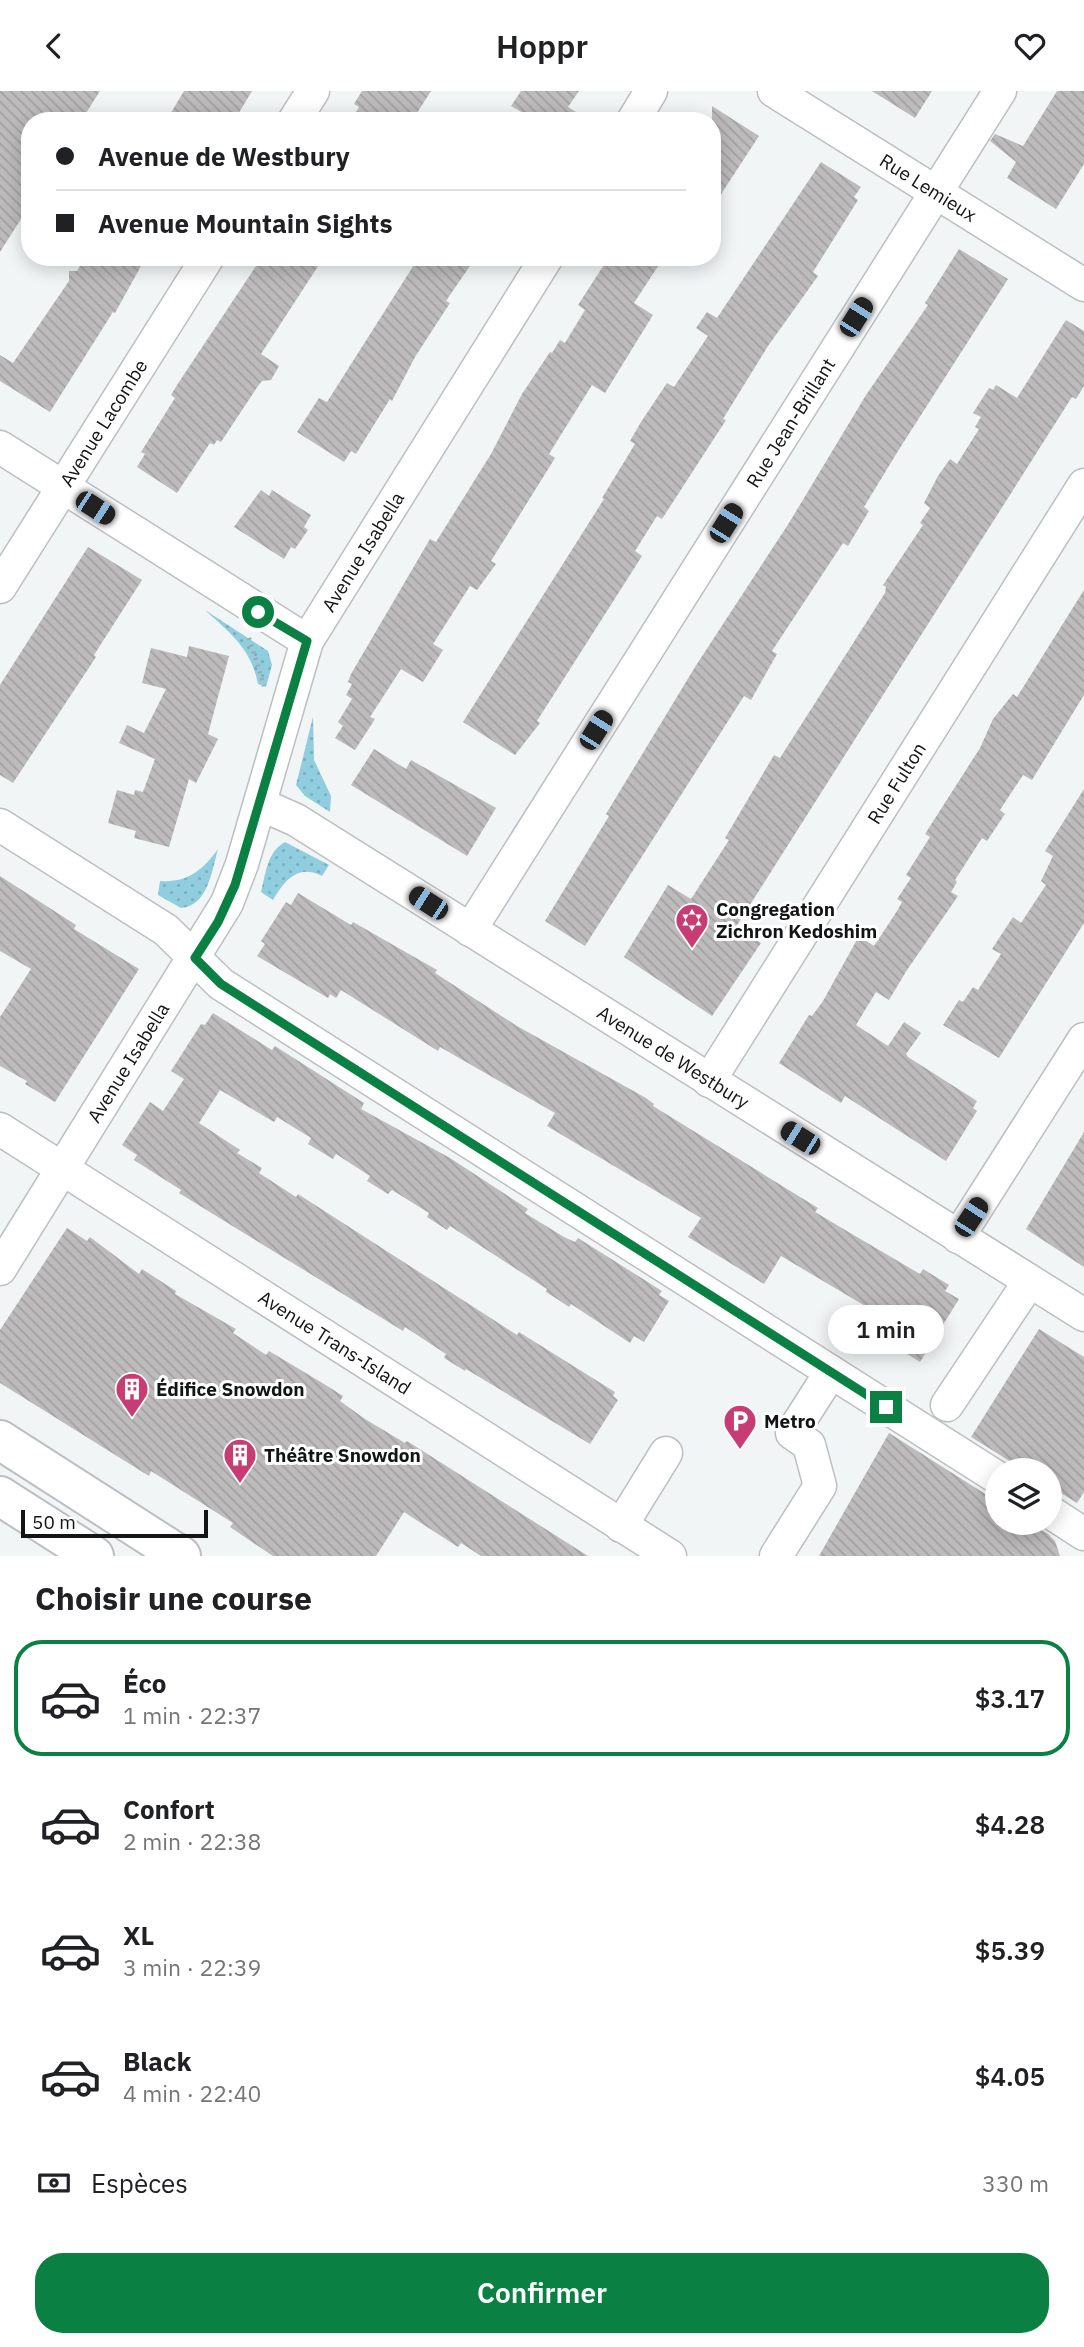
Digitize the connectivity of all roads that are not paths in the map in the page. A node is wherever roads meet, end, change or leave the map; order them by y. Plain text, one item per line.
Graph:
1 (313, 91) edge
2 (651, 91) edge
3 (774, 91) edge
4 (1000, 91) edge
5 (300, 112) edge
6 (638, 112) edge
7 (935, 193) junction
8 (202, 266) edge
9 (541, 266) edge
10 (1084, 285) edge
11 (0, 447) edge
12 (1084, 485) edge
13 (63, 487) junction
14 (0, 587) edge
15 (307, 641) junction
16 (260, 804) junction
17 (0, 825) edge
18 (470, 930) junction
19 (195, 958) junction
20 (1084, 1039) edge
21 (709, 1081) junction
22 (0, 1129) edge
23 (62, 1167) junction
24 (958, 1237) junction
25 (0, 1269) edge
26 (1029, 1282) junction
27 (1084, 1315) edge
28 (831, 1372) junction
29 (947, 1405) dead end
30 (0, 1440) edge
31 (666, 1453) dead end
32 (985, 1470) edge
33 (0, 1496) edge
34 (1062, 1520) edge
35 (621, 1526) junction
36 (1084, 1534) edge
37 (94, 1556) edge
38 (181, 1556) edge
39 (670, 1556) edge
40 (776, 1556) edge

1 - 5 street
2 - 6 street
3 - 7 street, Rue Lemieux
4 - 7 street, Rue Jean-Brillant
7 - 10 street, Rue Lemieux
7 - 18 street, Rue Jean-Brillant
8 - 13 street, Avenue Lacombe
9 - 15 street, Avenue Isabella
11 - 13 street
12 - 21 street, Rue Fulton
13 - 14 street, Avenue Lacombe
13 - 15 street
15 - 16 street, Avenue Isabella
16 - 18 street, Avenue de Westbury
16 - 19 street, Avenue Isabella
17 - 19 street
18 - 21 street, Avenue de Westbury
19 - 23 street, Avenue Isabella
19 - 28 street
20 - 24 street
21 - 24 street, Avenue de Westbury
22 - 23 street, Avenue Trans-Island
23 - 25 street, Avenue Isabella
23 - 35 street, Avenue Trans-Island
24 - 26 street, Avenue de Westbury
26 - 27 street, Avenue de Westbury
26 - 29 street
28 - 32 street
28 - 40 street
30 - 38 main road
31 - 35 street
33 - 37 main road
34 - 36 street
35 - 39 street, Avenue Trans-Island

